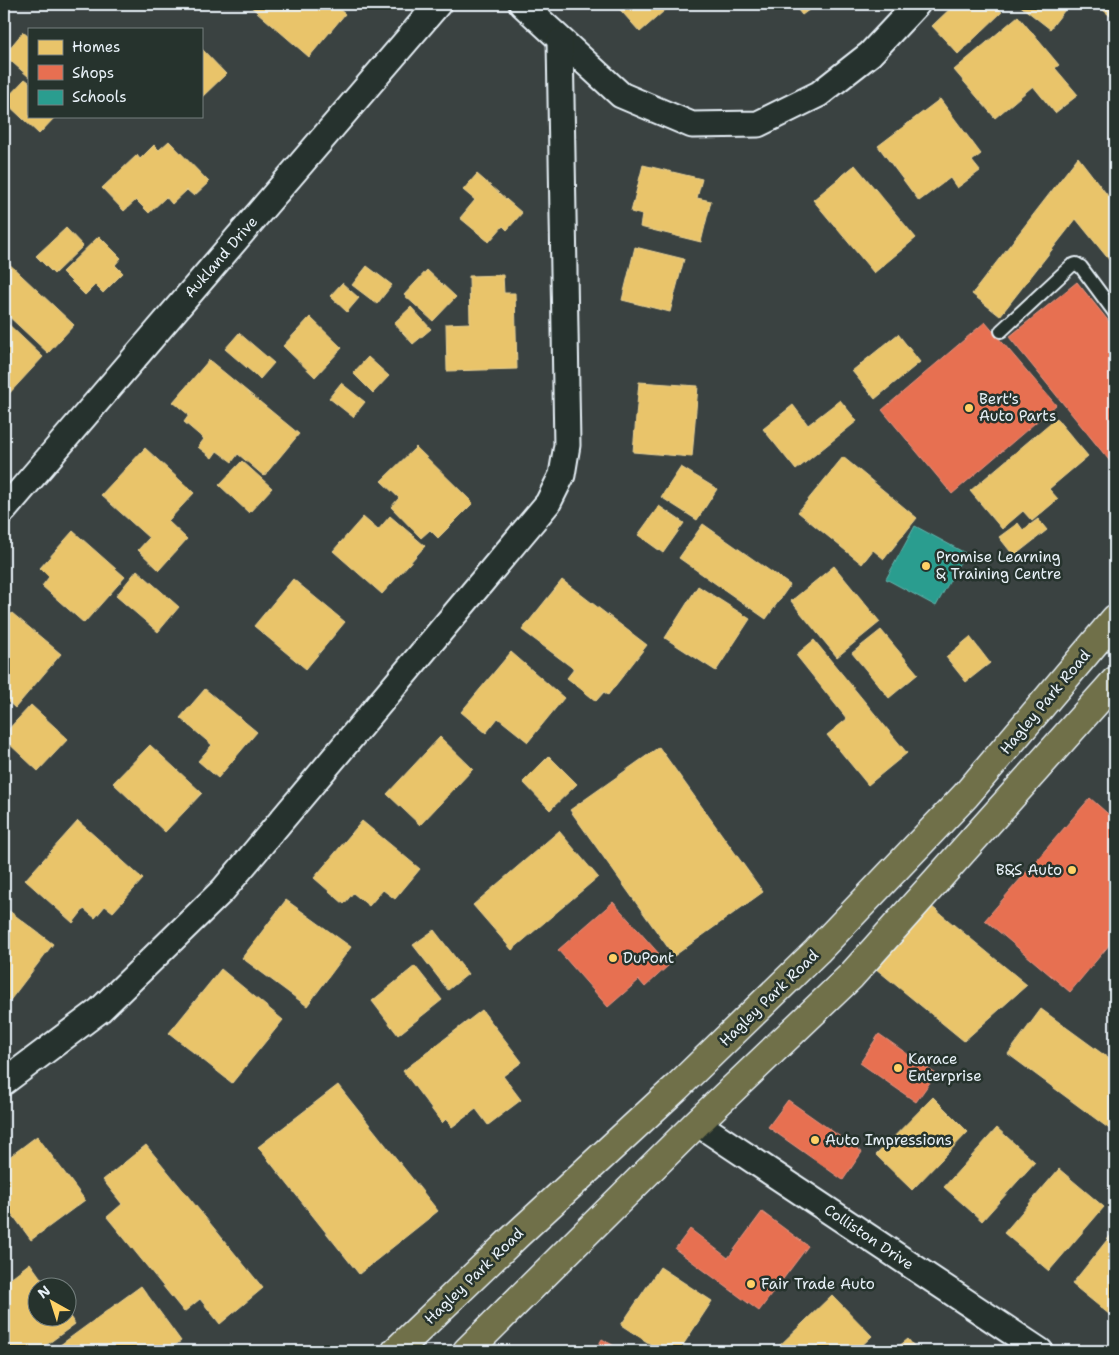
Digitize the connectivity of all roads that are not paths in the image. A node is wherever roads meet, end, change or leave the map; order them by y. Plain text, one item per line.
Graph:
1 (438, 4) edge
2 (522, 4) edge
3 (917, 4) edge
4 (560, 41) junction
5 (1115, 314) edge
6 (1002, 331) dead end
7 (4, 510) edge
8 (1115, 619) edge
9 (1115, 681) edge
10 (4, 1082) edge
11 (697, 1123) junction
12 (396, 1351) edge
13 (467, 1351) edge
14 (1040, 1351) edge

1 - 7 street, Aukland Drive
2 - 4 street
3 - 4 street
4 - 10 street
5 - 6 lane
8 - 12 main road, Hagley Park Road
9 - 11 main road
11 - 13 main road
11 - 14 street, Colliston Drive

